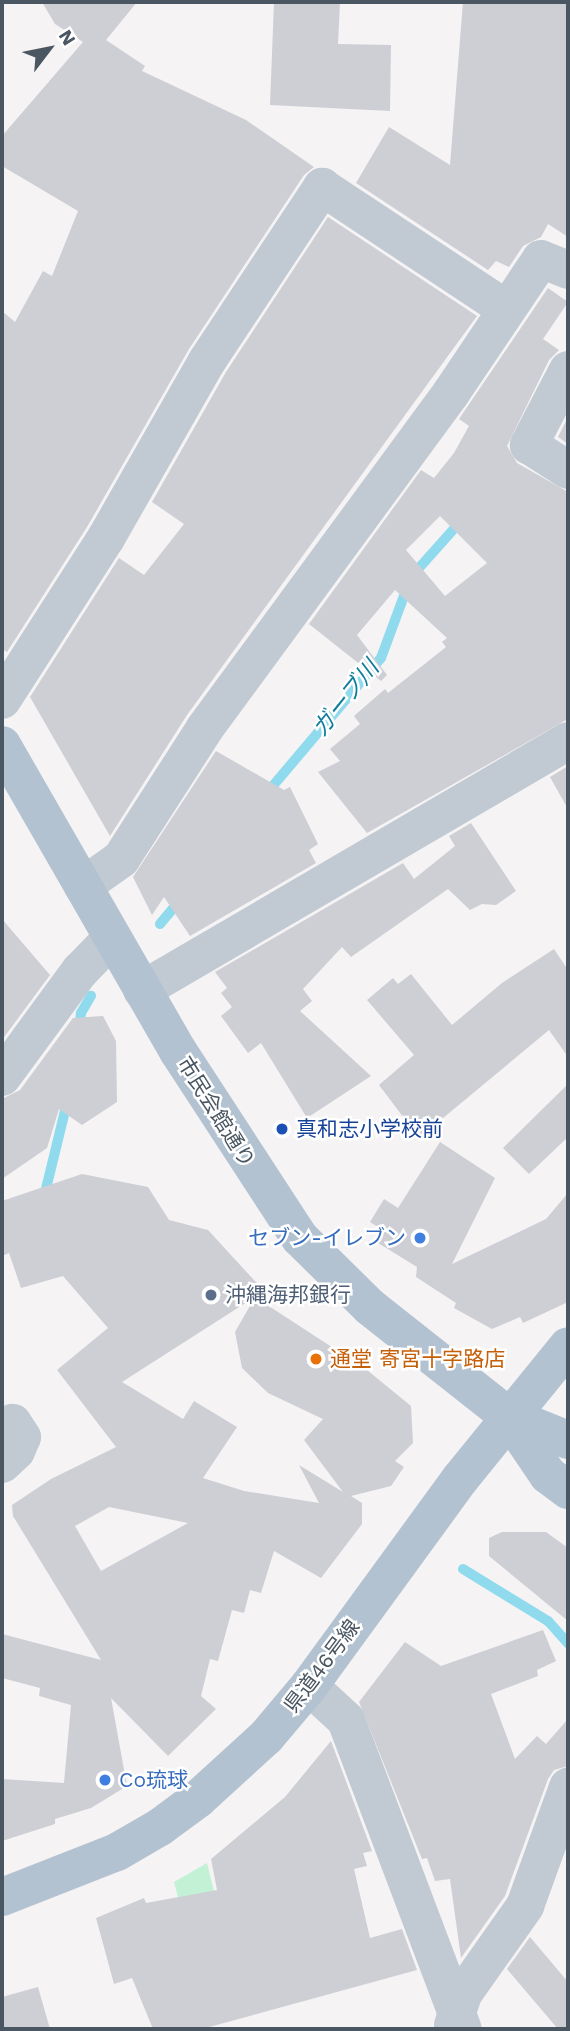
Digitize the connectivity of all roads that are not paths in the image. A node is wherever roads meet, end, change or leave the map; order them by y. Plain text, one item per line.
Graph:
1 (568, 270) edge
2 (505, 308) junction
3 (568, 370) edge
4 (568, 470) edge
5 (2, 700) edge
6 (568, 741) edge
7 (2, 745) edge
8 (83, 886) junction
9 (112, 938) junction
10 (142, 990) junction
11 (2, 1077) edge
12 (568, 1346) edge
13 (508, 1416) junction
14 (13, 1423) dead end
15 (568, 1440) edge
16 (2, 1465) edge
17 (568, 1490) edge
18 (309, 1686) junction
19 (568, 1787) edge
20 (2, 1897) edge
21 (458, 2024) edge

1 - 2 street
2 - 5 street
2 - 8 street
3 - 4 street
6 - 10 street
7 - 8 main road, 市民会館通り
8 - 9 main road, 市民会館通り
9 - 10 main road, 市民会館通り
9 - 11 street
10 - 13 main road, 市民会館通り
12 - 13 main road, 県道46号線
13 - 15 main road
13 - 17 main road
13 - 18 main road, 県道46号線
14 - 16 street
18 - 20 main road, 県道46号線
18 - 21 street
19 - 21 street

